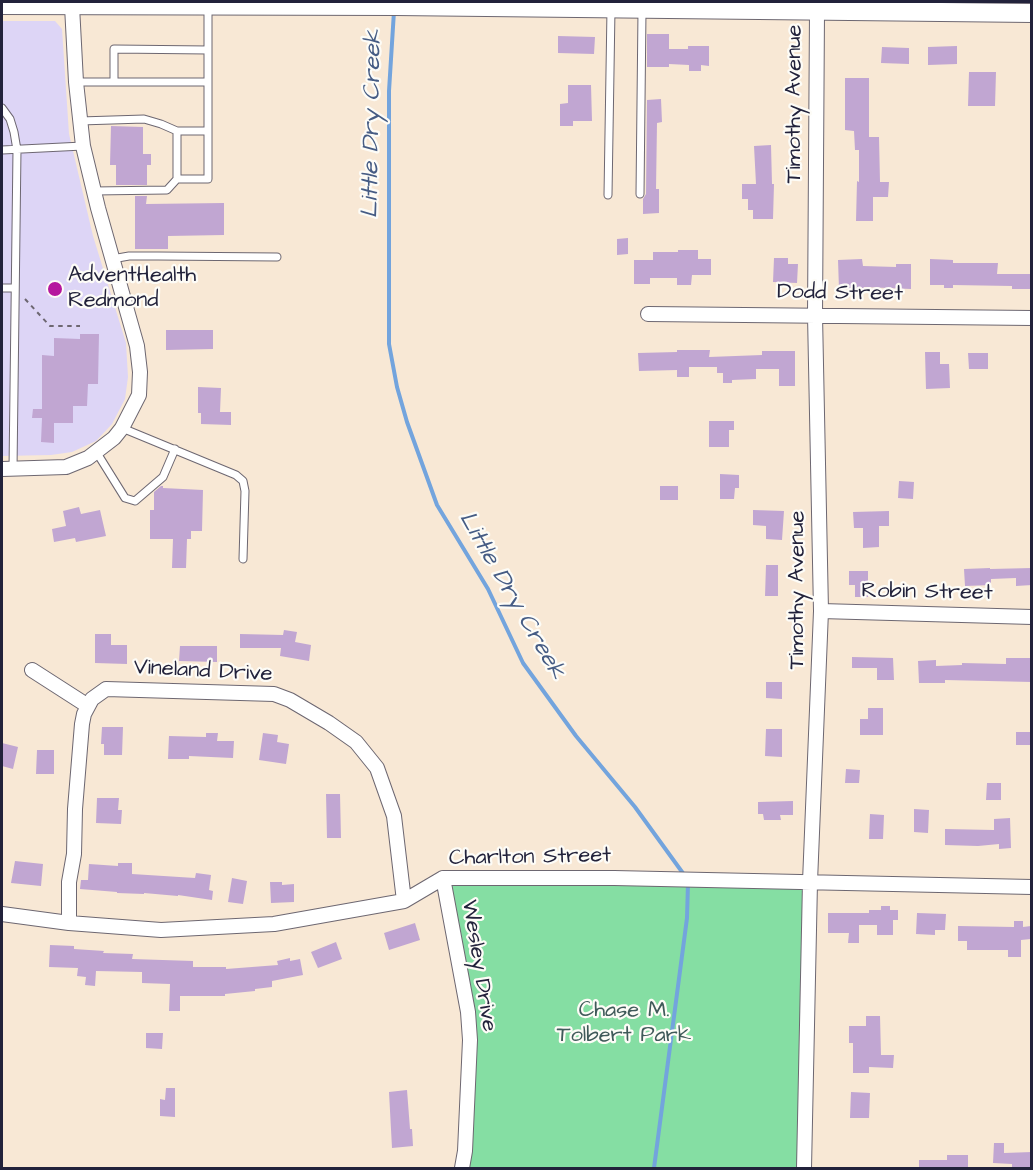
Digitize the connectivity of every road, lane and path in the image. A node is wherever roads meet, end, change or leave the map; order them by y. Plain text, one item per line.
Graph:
1 (72, 4) edge
2 (2, 5) edge
3 (572, 5) edge
4 (208, 6) junction
5 (611, 9) junction
6 (642, 9) junction
7 (816, 12) junction
8 (1032, 13) edge
9 (208, 50) junction
10 (76, 82) junction
11 (114, 82) junction
12 (208, 82) junction
13 (2, 108) edge
14 (80, 121) junction
15 (177, 131) junction
16 (208, 131) junction
17 (83, 146) junction
18 (2, 150) edge
19 (17, 150) junction
20 (177, 179) junction
21 (94, 190) junction
22 (640, 194) dead end
23 (608, 195) dead end
24 (277, 257) dead end
25 (112, 259) junction
26 (2, 288) edge
27 (15, 288) junction
28 (648, 314) dead end
29 (815, 315) junction
30 (1032, 318) edge
31 (80, 326) dead end
32 (123, 428) junction
33 (175, 449) junction
34 (97, 453) junction
35 (7, 469) edge
36 (243, 559) dead end
37 (821, 611) junction
38 (1032, 617) edge
39 (32, 670) dead end
40 (88, 706) junction
41 (443, 878) junction
42 (810, 882) junction
43 (1032, 887) edge
44 (404, 901) junction
45 (2, 914) edge
46 (69, 923) junction
47 (462, 1168) edge
48 (804, 1168) edge

1 - 2 street
1 - 4 street
1 - 10 street
3 - 4 street
3 - 5 street
4 - 9 lane
5 - 6 street
5 - 23 lane
6 - 7 street
6 - 22 lane
7 - 8 street
7 - 29 street, Timothy Avenue
9 - 11 lane
9 - 12 lane
10 - 11 lane
10 - 14 street
11 - 12 lane
12 - 16 lane
13 - 19 lane
14 - 15 lane
14 - 17 street
15 - 16 lane
15 - 20 lane
16 - 20 lane
17 - 19 lane
17 - 21 street
18 - 19 lane
19 - 27 lane
20 - 21 lane
21 - 25 street
24 - 25 lane
25 - 32 street
26 - 27 lane
27 - 31 path
27 - 35 lane
28 - 29 street, Dodd Street
29 - 30 street, Dodd Street
29 - 37 street, Timothy Avenue
32 - 33 lane
32 - 34 street
33 - 34 lane
33 - 36 lane
34 - 35 street
37 - 38 street, Robin Street
37 - 42 street, Timothy Avenue
39 - 40 street
40 - 44 street, Vineland Drive
40 - 46 street
41 - 42 street, Charlton Street
41 - 44 street, Charlton Street
41 - 47 street, Wesley Drive
42 - 43 street, Charlton Street
42 - 48 street, Timothy Avenue
44 - 46 street, Charlton Street
45 - 46 street, Charlton Street

